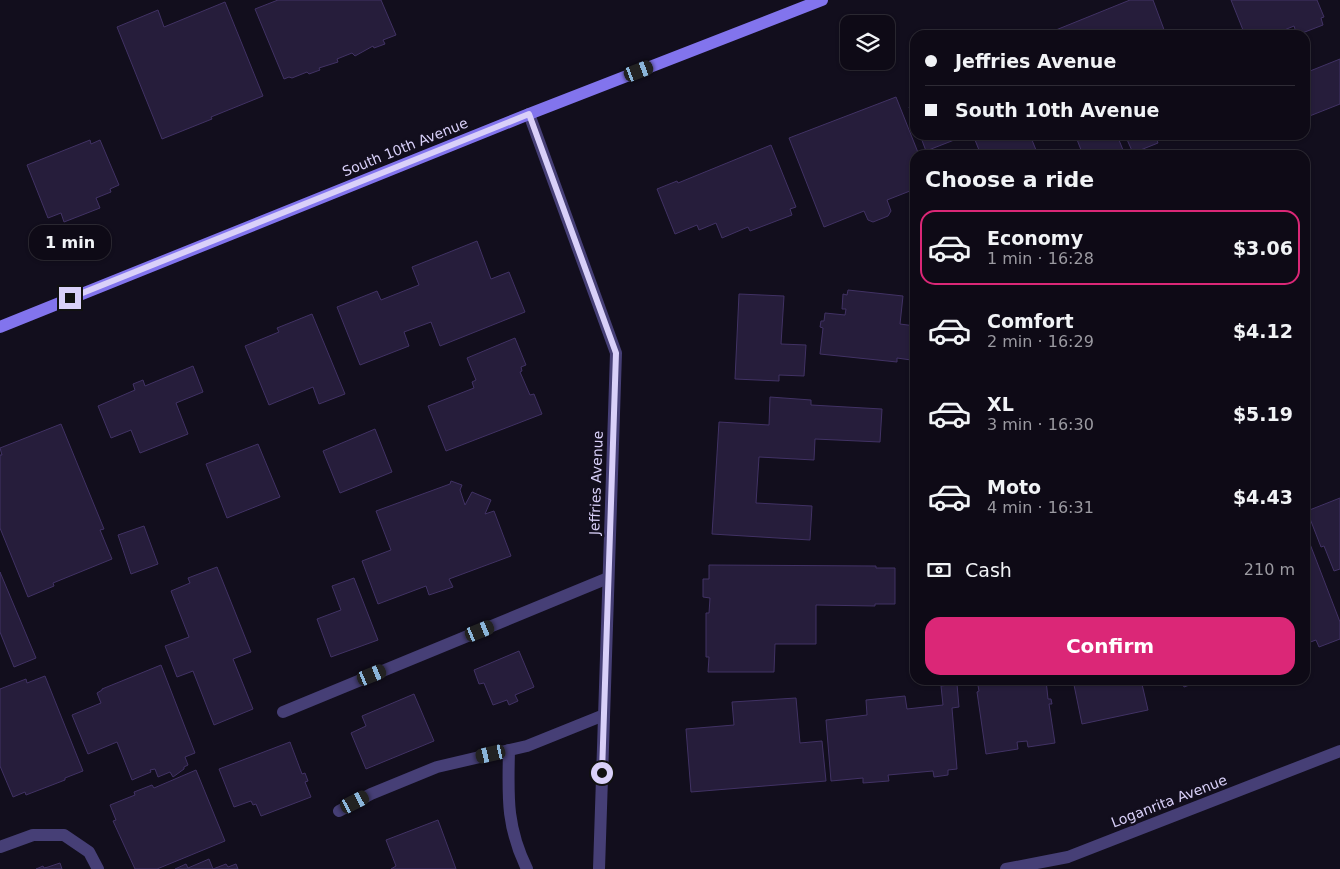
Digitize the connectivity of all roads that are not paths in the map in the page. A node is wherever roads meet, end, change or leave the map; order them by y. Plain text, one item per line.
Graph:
1 (822, 0) edge
2 (529, 114) junction
3 (0, 327) edge
4 (608, 578) junction
5 (283, 712) dead end
6 (604, 715) junction
7 (510, 750) junction
8 (1340, 750) edge
9 (339, 810) dead end
10 (0, 847) edge
11 (98, 869) edge
12 (527, 869) edge
13 (599, 869) edge
14 (1006, 869) edge

1 - 2 street, South 10th Avenue
2 - 3 street, South 10th Avenue
2 - 4 street, Jeffries Avenue
4 - 5 street
4 - 6 street, Jeffries Avenue
6 - 7 street
6 - 13 street, Jeffries Avenue
7 - 9 street
7 - 12 street
8 - 14 street, Loganrita Avenue
10 - 11 street

